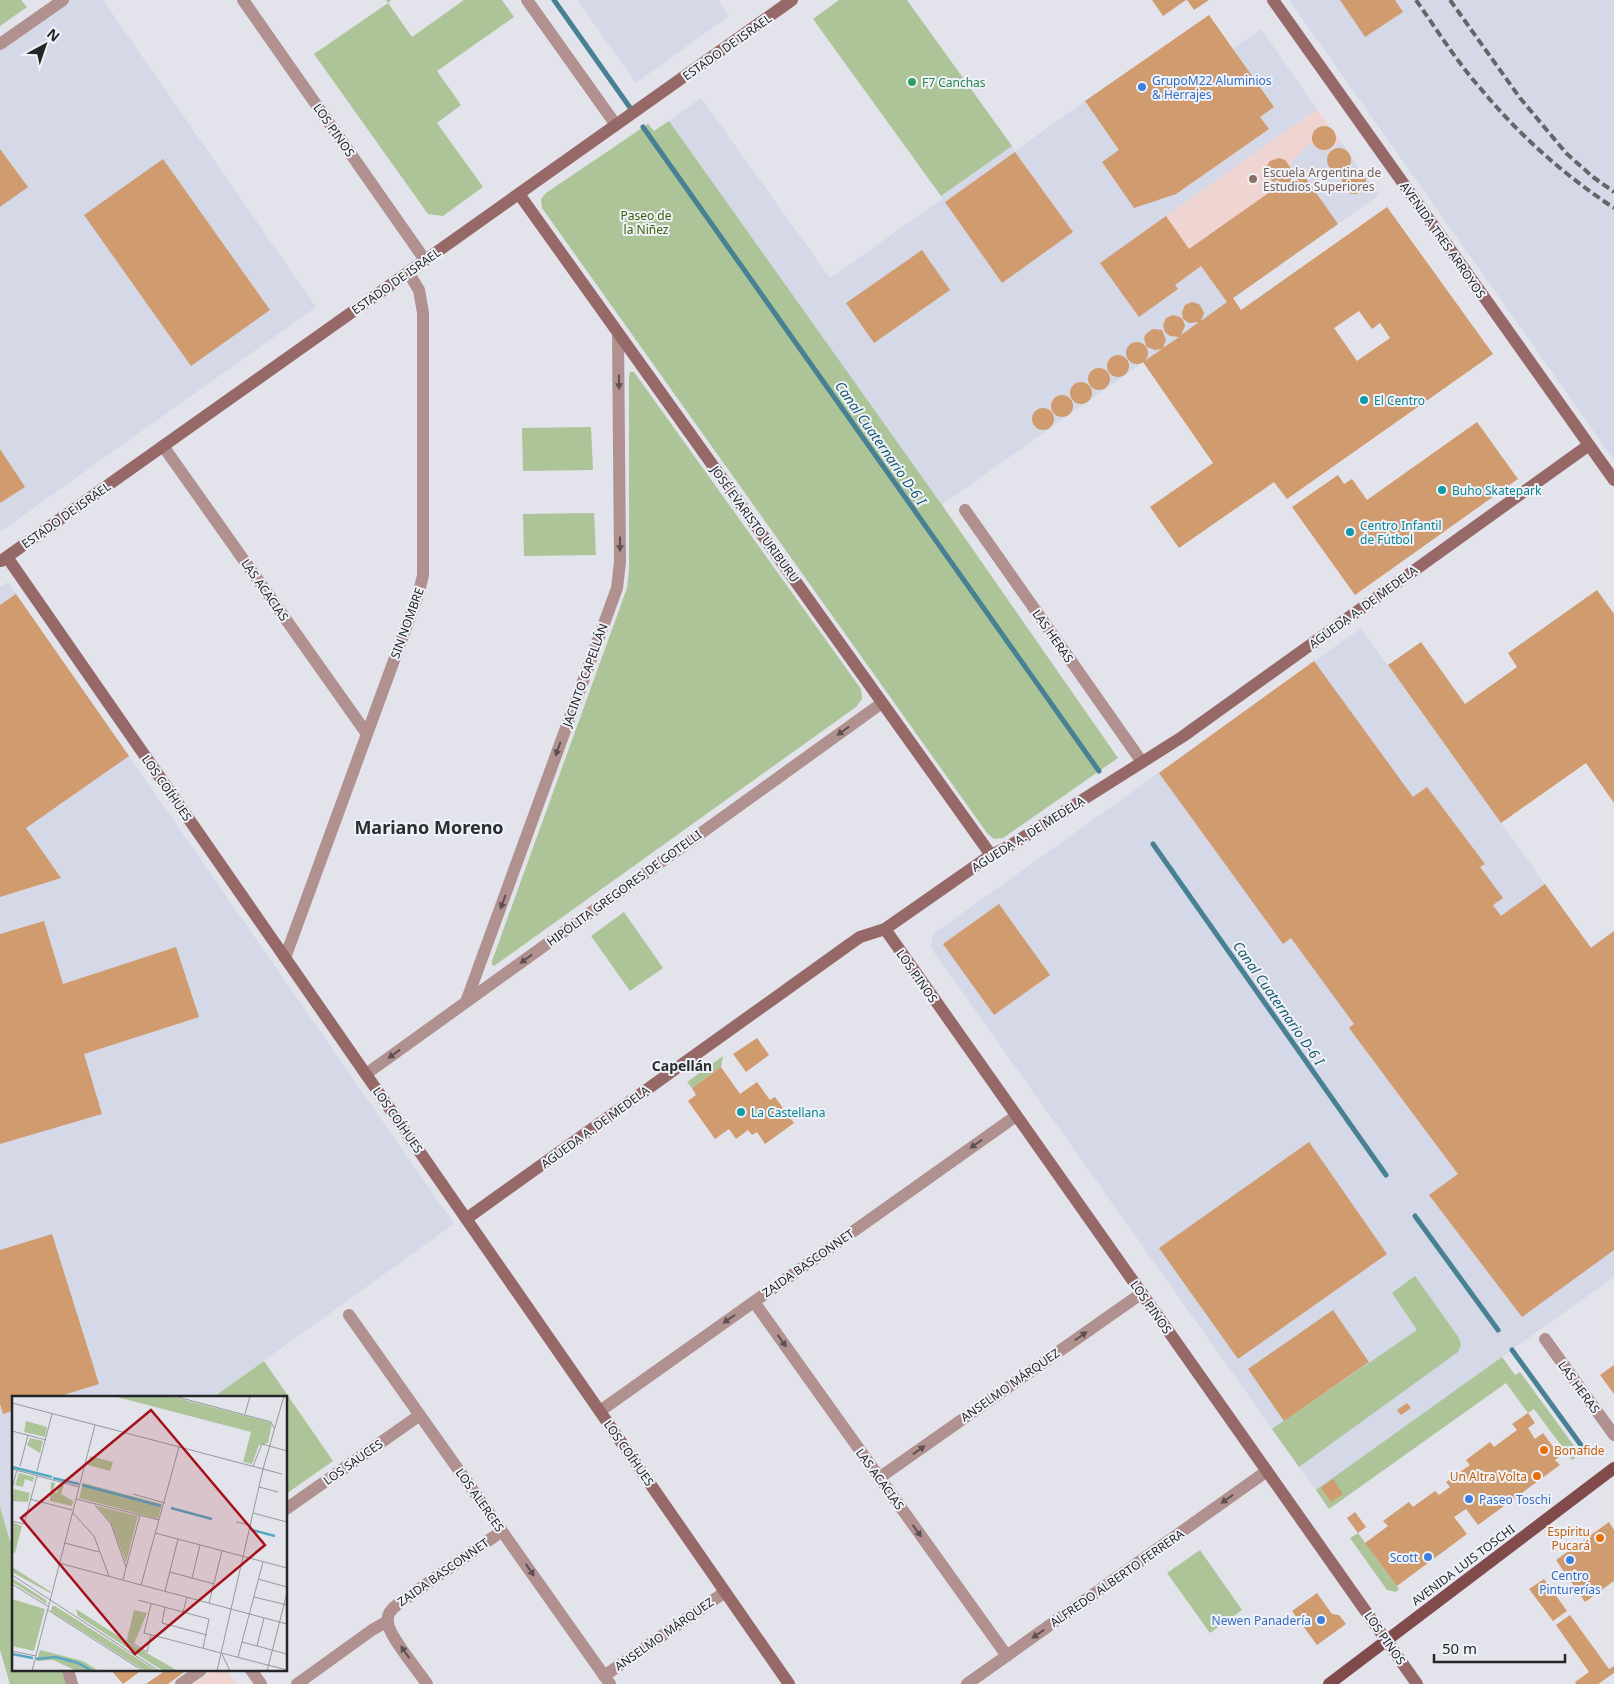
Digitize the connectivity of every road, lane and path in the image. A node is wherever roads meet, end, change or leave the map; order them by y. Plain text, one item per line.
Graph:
1 (63, 0) edge
2 (243, 0) edge
3 (527, 0) edge
4 (792, 0) edge
5 (1273, 0) edge
6 (0, 44) edge
7 (616, 125) junction
8 (519, 194) junction
9 (426, 260) junction
10 (408, 272) junction
11 (618, 333) junction
12 (164, 446) junction
13 (1589, 446) junction
14 (1614, 480) edge
15 (965, 510) dead end
16 (3, 559) edge
17 (882, 703) junction
18 (367, 734) junction
19 (1142, 762) junction
20 (991, 855) junction
21 (885, 930) junction
22 (285, 958) junction
23 (466, 1002) junction
24 (366, 1074) junction
25 (1016, 1116) junction
26 (466, 1219) junction
27 (1142, 1293) junction
28 (754, 1302) junction
29 (349, 1315) dead end
30 (1545, 1339) dead end
31 (600, 1411) junction
32 (420, 1415) junction
33 (1614, 1434) edge
34 (1614, 1468) edge
35 (1267, 1471) junction
36 (879, 1478) junction
37 (288, 1508) edge
38 (502, 1531) junction
39 (725, 1592) junction
40 (388, 1621) junction
41 (1386, 1640) junction
42 (1007, 1656) junction
43 (198, 1672) edge
44 (252, 1672) edge
45 (607, 1680) edge
46 (181, 1684) edge
47 (261, 1684) edge
48 (297, 1684) edge
49 (310, 1684) edge
50 (427, 1684) edge
51 (789, 1684) edge
52 (968, 1684) edge
53 (1329, 1684) edge
54 (1417, 1684) edge

1 - 6 street
2 - 9 street, LOS PINOS
3 - 7 street
4 - 7 street, ESTADO DE ISRAEL
5 - 13 street, AVENIDA TRES ARROYOS
7 - 8 street, ESTADO DE ISRAEL
8 - 9 street, ESTADO DE ISRAEL
8 - 11 street, JOSÉ EVARISTO URIBURU
9 - 10 street, ESTADO DE ISRAEL
10 - 12 street, ESTADO DE ISRAEL
10 - 18 street, SIN NOMBRE
11 - 17 street, JOSÉ EVARISTO URIBURU
11 -> 23 street, JACINTO CAPELLÁN
12 - 16 street, ESTADO DE ISRAEL
12 - 18 street, LAS ACACIAS
13 - 14 street, AVENIDA TRES ARROYOS
13 - 19 street, AGUEDA A. DE MEDELA
15 - 19 street, LAS HERAS
16 - 22 street, LOS COÍHUES
17 - 20 street, JOSÉ EVARISTO URIBURU
17 -> 23 street, HIPÓLITA GREGORES DE GOTELLI
18 - 22 street, SIN NOMBRE
19 - 20 street, AGUEDA A. DE MEDELA
20 - 21 street, AGUEDA A. DE MEDELA
21 - 25 street, LOS PINOS
21 - 26 street, AGUEDA A. DE MEDELA
22 - 24 street, LOS COÍHUES
23 -> 24 street, HIPÓLITA GREGORES DE GOTELLI
24 - 26 street, LOS COÍHUES
25 - 27 street, LOS PINOS
25 -> 28 street, ZAIDA BASCONNET
26 - 31 street, LOS COÍHUES
27 - 35 street, LOS PINOS
36 -> 27 street, ANSELMO MÁRQUEZ
28 -> 31 street, ZAIDA BASCONNET
28 -> 36 street, LAS ACACIAS
29 - 32 street, LOS ALERCES
30 - 33 street, LAS HERAS
31 - 39 street, LOS COÍHUES
32 - 37 street, LOS SAUCES
32 - 38 street, LOS ALERCES
34 - 41 main road, AVENIDA LUIS TOSCHI
35 - 41 street, LOS PINOS
35 -> 42 street, ALFREDO ALBERTO FERRERA
36 -> 42 street, LAS ACACIAS
38 - 40 street, ZAIDA BASCONNET
38 -> 45 street, LOS ALERCES
39 - 45 street, ANSELMO MÁRQUEZ
39 - 51 street, LOS COÍHUES
40 - 48 street, ZAIDA BASCONNET
40 - 49 street, ZAIDA BASCONNET
50 -> 40 street
41 - 53 main road, AVENIDA LUIS TOSCHI
41 - 54 street, LOS PINOS
42 - 52 street, ALFREDO ALBERTO FERRERA
43 - 46 street
44 - 47 street

